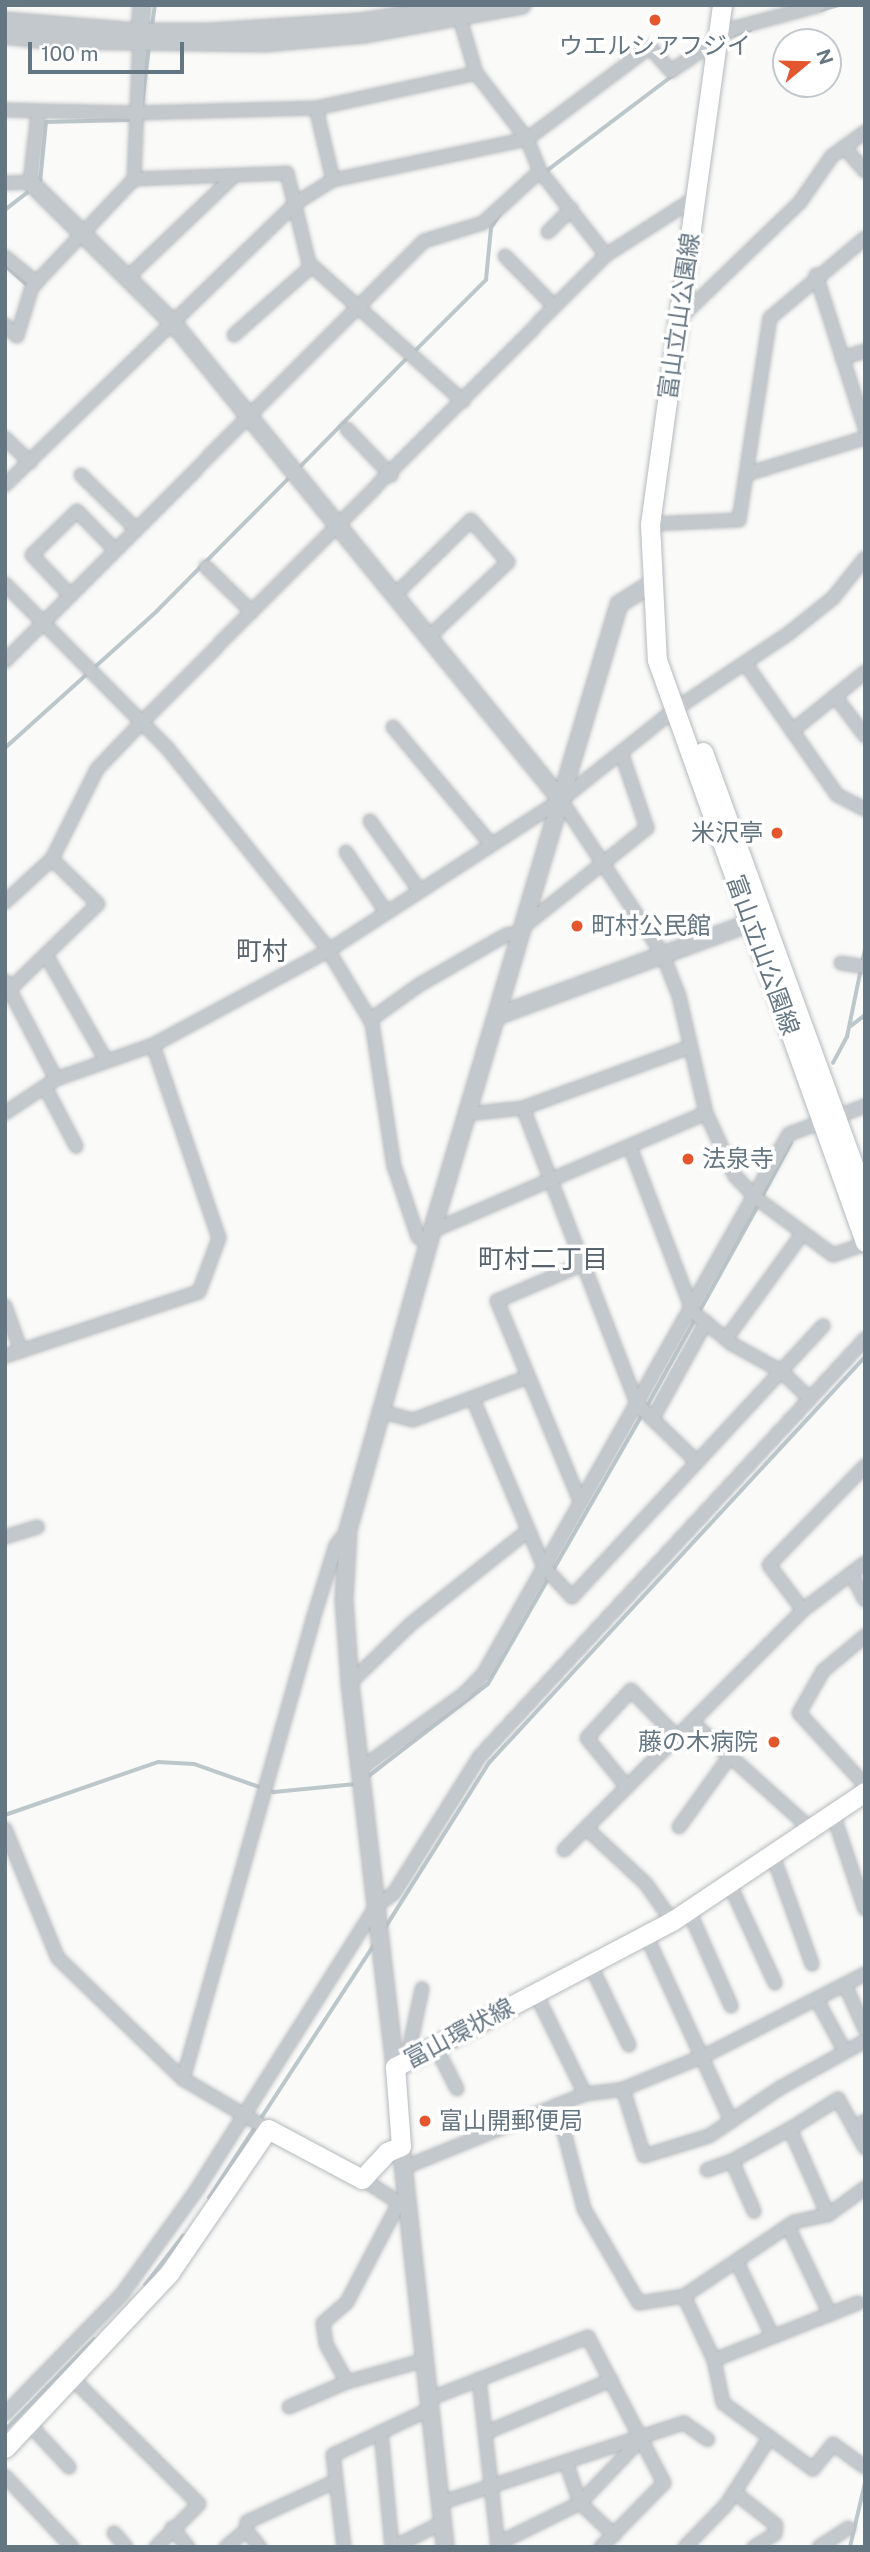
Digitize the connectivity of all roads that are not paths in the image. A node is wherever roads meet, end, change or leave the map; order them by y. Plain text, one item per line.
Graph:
1 (142, 5) edge
2 (522, 5) edge
3 (722, 5) edge
4 (820, 5) edge
5 (461, 9) edge
6 (5, 22) edge
7 (5, 35) edge
8 (718, 37) junction
9 (140, 38) junction
10 (476, 73) junction
11 (316, 107) junction
12 (5, 110) edge
13 (38, 113) junction
14 (135, 113) junction
15 (865, 132) edge
16 (527, 139) junction
17 (844, 148) junction
18 (540, 171) junction
19 (865, 171) edge
20 (233, 177) junction
21 (134, 179) junction
22 (333, 180) junction
23 (30, 182) junction
24 (5, 183) edge
25 (695, 198) junction
26 (296, 203) junction
27 (571, 209) junction
28 (548, 232) dead end
29 (82, 234) junction
30 (865, 238) edge
31 (606, 255) junction
32 (505, 256) dead end
33 (5, 257) edge
34 (312, 266) junction
35 (816, 275) junction
36 (128, 277) junction
37 (37, 283) junction
38 (360, 305) junction
39 (554, 306) junction
40 (679, 319) junction
41 (173, 323) junction
42 (5, 325) edge
43 (233, 335) dead end
44 (865, 351) edge
45 (842, 358) junction
46 (463, 401) junction
47 (249, 414) junction
48 (865, 428) edge
49 (347, 429) dead end
50 (5, 438) edge
51 (865, 438) edge
52 (30, 463) junction
53 (391, 474) junction
54 (747, 474) junction
55 (81, 475) dead end
56 (5, 485) edge
57 (650, 524) junction
58 (340, 526) junction
59 (136, 529) junction
60 (115, 550) junction
61 (865, 558) edge
62 (206, 567) dead end
63 (5, 584) edge
64 (650, 584) junction
65 (396, 594) junction
66 (70, 595) junction
67 (252, 612) junction
68 (43, 623) junction
69 (430, 636) junction
70 (5, 661) edge
71 (746, 663) junction
72 (865, 672) edge
73 (835, 696) junction
74 (679, 707) junction
75 (142, 722) junction
76 (393, 727) dead end
77 (792, 731) junction
78 (865, 736) edge
79 (621, 752) junction
80 (561, 800) junction
81 (865, 809) edge
82 (370, 821) dead end
83 (491, 844) junction
84 (346, 852) dead end
85 (52, 859) junction
86 (605, 863) junction
87 (420, 891) junction
88 (5, 902) edge
89 (386, 912) junction
90 (758, 919) junction
91 (521, 931) junction
92 (327, 952) junction
93 (662, 953) junction
94 (46, 955) junction
95 (841, 963) dead end
96 (865, 967) edge
97 (7, 988) edge
98 (497, 1016) junction
99 (370, 1020) junction
100 (153, 1045) junction
101 (691, 1047) junction
102 (106, 1060) junction
103 (51, 1083) junction
104 (865, 1105) edge
105 (523, 1108) junction
106 (5, 1113) edge
107 (706, 1113) junction
108 (467, 1114) junction
109 (829, 1118) junction
110 (76, 1146) dead end
111 (630, 1147) junction
112 (551, 1182) junction
113 (754, 1195) junction
114 (865, 1197) edge
115 (802, 1234) junction
116 (430, 1238) junction
117 (865, 1243) edge
118 (583, 1264) junction
119 (5, 1306) edge
120 (690, 1307) junction
121 (706, 1322) junction
122 (823, 1326) dead end
123 (726, 1339) junction
124 (865, 1339) edge
125 (21, 1351) junction
126 (5, 1356) edge
127 (781, 1371) junction
128 (528, 1377) junction
129 (809, 1398) junction
130 (473, 1399) junction
131 (637, 1404) junction
132 (379, 1411) junction
133 (653, 1418) junction
134 (697, 1462) junction
135 (865, 1466) edge
136 (580, 1501) junction
137 (37, 1527) dead end
138 (348, 1530) junction
139 (529, 1530) junction
140 (5, 1537) edge
141 (865, 1563) edge
142 (544, 1567) junction
143 (851, 1573) junction
144 (865, 1601) edge
145 (803, 1610) junction
146 (865, 1636) edge
147 (350, 1683) junction
148 (692, 1722) junction
149 (677, 1737) junction
150 (730, 1756) junction
151 (360, 1769) junction
152 (865, 1785) edge
153 (626, 1787) junction
154 (865, 1792) edge
155 (833, 1814) junction
156 (679, 1827) dead end
157 (586, 1828) junction
158 (5, 1829) edge
159 (811, 1829) junction
160 (564, 1850) dead end
161 (773, 1856) junction
162 (730, 1885) junction
163 (376, 1906) junction
164 (865, 1909) edge
165 (681, 1916) junction
166 (646, 1935) junction
167 (590, 1964) junction
168 (812, 1964) dead end
169 (865, 1974) edge
170 (775, 1983) dead end
171 (845, 1985) junction
172 (422, 1989) dead end
173 (536, 1993) junction
174 (817, 2000) junction
175 (731, 2006) dead end
176 (865, 2029) edge
177 (865, 2041) edge
178 (435, 2045) junction
179 (629, 2045) dead end
180 (844, 2050) junction
181 (704, 2056) junction
182 (401, 2064) junction
183 (183, 2079) junction
184 (457, 2089) dead end
185 (624, 2089) junction
186 (585, 2094) junction
187 (557, 2105) junction
188 (246, 2116) junction
189 (731, 2121) junction
190 (859, 2124) edge
191 (266, 2128) junction
192 (790, 2129) junction
193 (401, 2146) junction
194 (865, 2148) edge
195 (732, 2161) junction
196 (403, 2168) junction
197 (707, 2170) dead end
198 (362, 2179) junction
199 (865, 2188) edge
200 (403, 2205) junction
201 (754, 2211) dead end
202 (828, 2215) junction
203 (788, 2226) junction
204 (737, 2262) junction
205 (684, 2296) junction
206 (858, 2304) dead end
207 (830, 2314) junction
208 (773, 2337) junction
209 (425, 2360) junction
210 (714, 2360) junction
211 (72, 2378) junction
212 (479, 2379) junction
213 (611, 2381) junction
214 (347, 2382) junction
215 (429, 2404) junction
216 (289, 2407) dead end
217 (5, 2414) edge
218 (29, 2424) junction
219 (381, 2432) junction
220 (485, 2433) junction
221 (770, 2437) junction
222 (641, 2439) junction
223 (708, 2440) dead end
224 (5, 2448) edge
225 (566, 2462) junction
226 (69, 2468) dead end
227 (865, 2468) edge
228 (5, 2476) edge
229 (336, 2481) junction
230 (491, 2487) junction
231 (734, 2492) junction
232 (440, 2503) junction
233 (580, 2503) junction
234 (443, 2522) junction
235 (172, 2528) junction
236 (848, 2528) dead end
237 (246, 2530) junction
238 (114, 2533) dead end
239 (614, 2536) junction
240 (692, 2544) edge
241 (497, 2545) edge
242 (72, 2547) edge
243 (127, 2547) edge
244 (156, 2547) edge
245 (188, 2547) edge
246 (226, 2547) edge
247 (260, 2547) edge
248 (344, 2547) edge
249 (393, 2547) edge
250 (445, 2547) edge
251 (601, 2547) edge
252 (755, 2547) edge
253 (819, 2547) edge

1 - 9 street
2 - 5 street
3 - 8 main road, 富山立山公園線
4 - 8 street
5 - 9 street
5 - 10 street
6 - 9 street
7 - 9 street
8 - 16 street
8 - 25 main road, 富山立山公園線
9 - 14 street
10 - 11 street
10 - 16 street
11 - 14 street
11 - 22 street
12 - 13 street
13 - 14 street
13 - 23 street
14 - 21 street
15 - 17 street
16 - 18 street
16 - 22 street
17 - 19 street
17 - 40 street
18 - 27 street
18 - 38 street
20 - 21 street
20 - 26 street
20 - 36 street
21 - 29 street
22 - 26 street
23 - 24 street
23 - 29 street
25 - 31 street
25 - 40 main road, 富山立山公園線
26 - 34 street
26 - 41 street
27 - 28 street
27 - 31 street
29 - 36 street
29 - 37 street
30 - 35 street
31 - 39 street
32 - 39 street
33 - 37 street
34 - 38 street
34 - 43 street
35 - 45 street
35 - 54 street
36 - 41 street
37 - 42 street
38 - 46 street
38 - 47 street
39 - 46 street
40 - 57 main road, 富山立山公園線
41 - 47 street
41 - 52 street
44 - 45 street
45 - 48 street
46 - 53 street
47 - 58 street
47 - 59 street
49 - 53 street
50 - 52 street
51 - 54 street
52 - 56 street
53 - 58 street
54 - 57 street
55 - 59 street
57 - 64 main road, 富山立山公園線
58 - 65 street
58 - 67 street
59 - 60 street
60 - 66 street
60 - 66 street
61 - 71 street
62 - 67 street
63 - 68 street
64 - 74 main road, 富山立山公園線
64 - 80 street
65 - 69 street
65 - 69 street
66 - 68 street
67 - 75 street
68 - 70 street
68 - 75 street
69 - 80 street
71 - 74 street
71 - 77 street
72 - 73 street
73 - 77 street
73 - 78 street
74 - 79 street
74 - 90 main road, 富山立山公園線
75 - 85 street
75 - 92 street
76 - 83 street
77 - 81 street
79 - 80 street
79 - 86 street
80 - 83 street
80 - 86 street
80 - 91 street
82 - 87 street
83 - 87 street
84 - 89 street
85 - 88 street
85 - 94 street
86 - 91 street
86 - 93 street
87 - 89 street
89 - 92 street
90 - 93 street
90 - 109 main road, 富山立山公園線
91 - 98 street
91 - 99 street
92 - 99 street
92 - 100 street
93 - 98 street
93 - 101 street
94 - 97 street
94 - 102 street
95 - 96 street
97 - 103 street
98 - 108 street
99 - 116 street
100 - 102 street
100 - 125 street
101 - 105 street
101 - 107 street
102 - 103 street
103 - 106 street
103 - 110 street
104 - 109 street
105 - 108 street
105 - 112 street
107 - 111 street
107 - 113 street
108 - 116 street
109 - 113 street
109 - 114 main road, 富山立山公園線
109 - 117 main road, 富山立山公園線
111 - 112 street
111 - 120 street
112 - 116 street
112 - 118 street
113 - 115 street
113 - 120 street
115 - 117 street
115 - 123 street
116 - 132 street
118 - 128 street
118 - 131 street
119 - 125 street
120 - 121 street
120 - 131 street
121 - 123 street
121 - 133 street
122 - 127 street
123 - 127 street
124 - 129 street
125 - 126 street
127 - 129 street
127 - 134 street
128 - 130 street
128 - 136 street
129 - 163 street
130 - 132 street
130 - 139 street
131 - 133 street
131 - 136 street
132 - 138 street
133 - 134 street
134 - 142 street
135 - 145 street
136 - 142 street
137 - 140 street
138 - 147 street
138 - 183 street
139 - 142 street
139 - 147 street
141 - 143 street
142 - 151 street
143 - 144 street
143 - 145 street
145 - 148 street
146 - 152 street
147 - 151 street
148 - 149 street
148 - 150 street
149 - 153 street
149 - 153 street
150 - 156 street
150 - 159 street
151 - 163 street
153 - 157 street
154 - 155 main road, 富山環状線
155 - 159 main road, 富山環状線
155 - 164 street
157 - 160 street
157 - 165 street
158 - 183 street
159 - 161 main road, 富山環状線
161 - 162 main road, 富山環状線
161 - 168 street
162 - 165 main road, 富山環状線
162 - 170 street
163 - 182 street
163 - 188 street
165 - 166 main road, 富山環状線
165 - 175 street
166 - 167 main road, 富山環状線
166 - 181 street
167 - 173 main road, 富山環状線
167 - 179 street
169 - 171 street
171 - 174 street
171 - 176 street
172 - 182 street
173 - 178 main road, 富山環状線
173 - 186 street
174 - 180 street
174 - 181 street
177 - 180 street
178 - 182 main road, 富山環状線
178 - 184 street
180 - 189 street
181 - 185 street
181 - 189 street
182 - 193 main road, 富山環状線
183 - 188 street
185 - 186 street
185 - 189 street
186 - 187 street
187 - 196 street
187 - 205 street
188 - 191 street
188 - 217 street
190 - 192 street
190 - 194 street
191 - 198 main road
191 - 211 main road
192 - 195 street
192 - 202 street
193 - 196 street
193 - 198 main road
195 - 197 street
195 - 201 street
196 - 200 street
198 - 200 street
199 - 202 street
200 - 209 street
200 - 214 street
202 - 203 street
203 - 204 street
203 - 207 street
204 - 205 street
204 - 208 street
205 - 210 street
206 - 207 street
207 - 208 street
208 - 210 street
209 - 214 street
209 - 215 street
210 - 221 street
211 - 218 main road
211 - 235 street
212 - 213 street
212 - 215 street
212 - 220 street
213 - 220 street
213 - 222 street
214 - 216 street
215 - 219 street
215 - 232 street
218 - 224 main road
218 - 226 street
219 - 229 street
219 - 249 street
220 - 230 street
221 - 227 street
221 - 231 street
222 - 223 street
222 - 225 street
222 - 233 street
222 - 239 street
225 - 230 street
225 - 233 street
228 - 242 street
229 - 237 street
229 - 248 street
230 - 232 street
230 - 241 street
231 - 240 street
231 - 252 street
232 - 234 street
233 - 239 street
233 - 241 street
234 - 249 street
234 - 250 street
235 - 244 street
235 - 245 street
236 - 253 street
237 - 246 street
237 - 247 street
238 - 243 street
239 - 251 street

